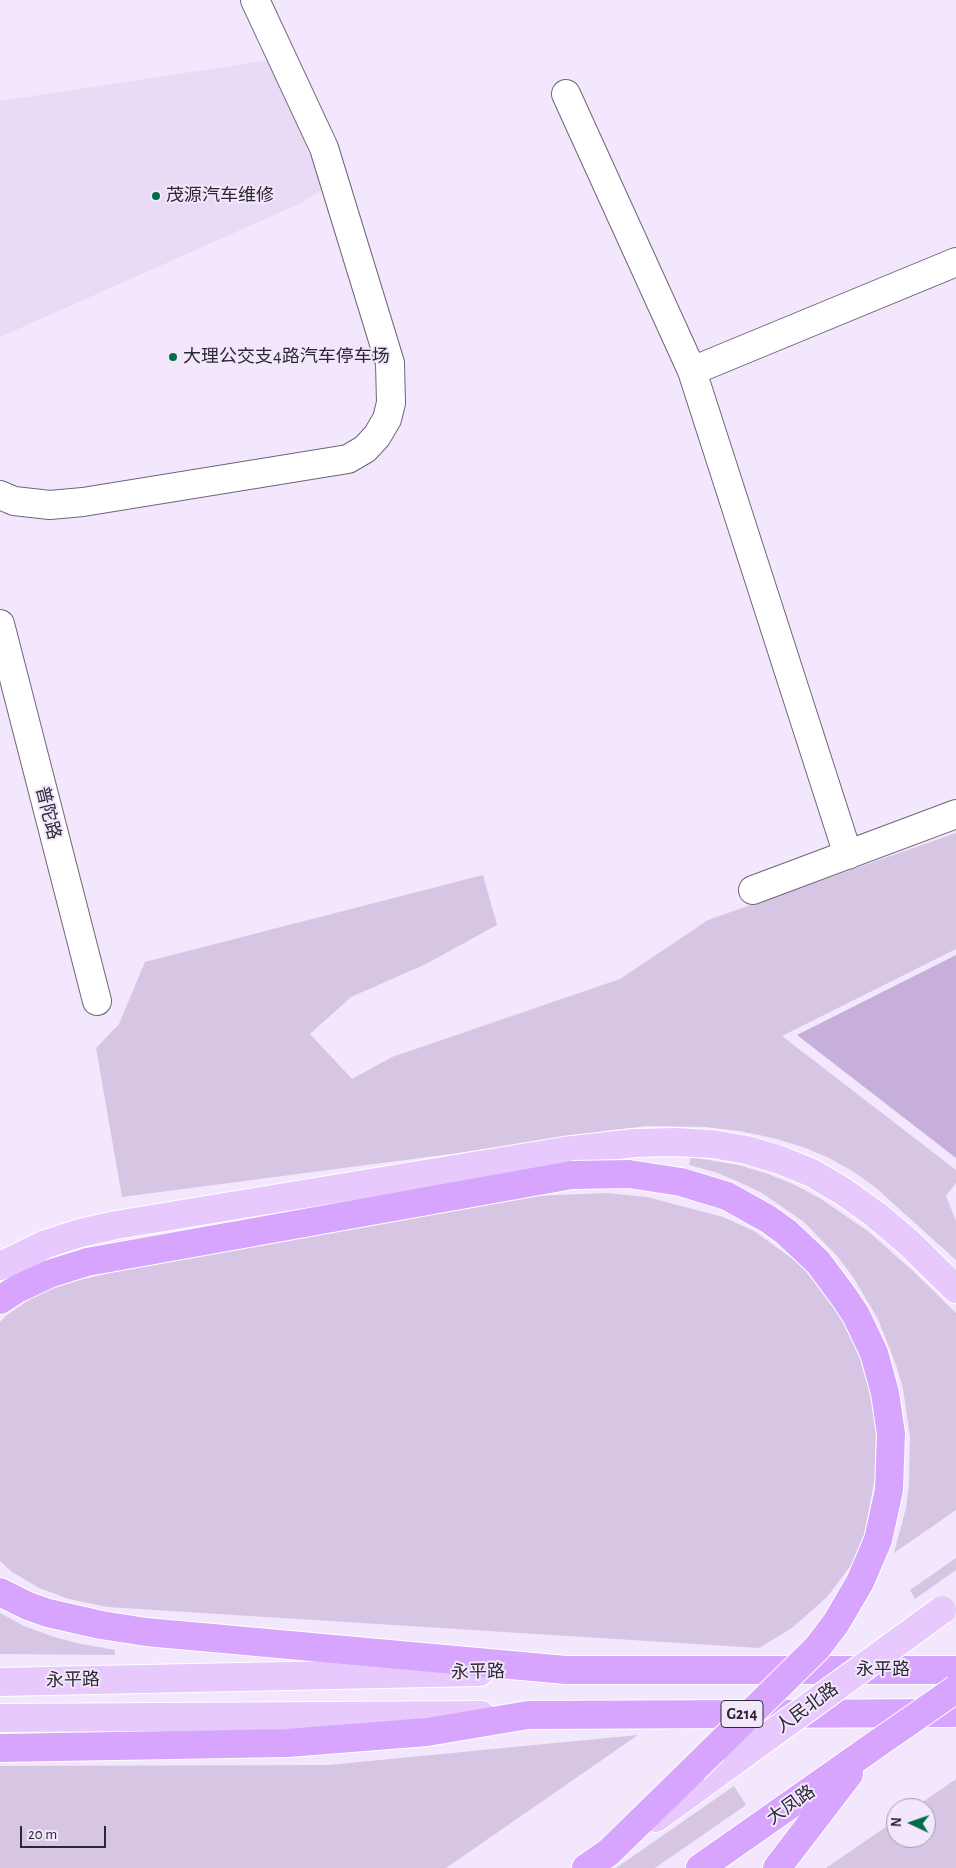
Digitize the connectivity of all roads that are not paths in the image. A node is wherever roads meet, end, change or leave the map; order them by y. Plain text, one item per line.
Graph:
1 (255, 0) edge
2 (566, 94) dead end
3 (956, 262) edge
4 (692, 371) junction
5 (0, 495) edge
6 (0, 624) edge
7 (956, 814) edge
8 (848, 855) junction
9 (753, 890) dead end
10 (97, 1002) dead end
11 (0, 1266) edge
12 (956, 1289) edge
13 (0, 1300) edge
14 (0, 1592) edge
15 (949, 1605) edge
16 (566, 1670) junction
17 (956, 1670) edge
18 (0, 1682) edge
19 (956, 1689) edge
20 (956, 1713) edge
21 (528, 1714) junction
22 (0, 1718) edge
23 (0, 1748) edge
24 (873, 1748) junction
25 (609, 1852) junction
26 (586, 1868) edge
27 (700, 1868) edge
28 (777, 1868) edge

1 - 5 street
2 - 4 street
3 - 4 street
4 - 8 street
6 - 10 street, 普陀路
7 - 8 street
8 - 9 street
11 - 12 main road
13 - 25 highway, bridge
14 - 16 highway
15 - 25 main road, 人民北路, bridge
16 - 17 highway, 永平路
16 - 18 main road, 永平路
19 - 24 highway, bridge
20 - 21 highway, G214
21 - 22 main road
21 - 23 highway
24 - 27 highway, 大凤路
24 - 28 highway
25 - 26 highway

